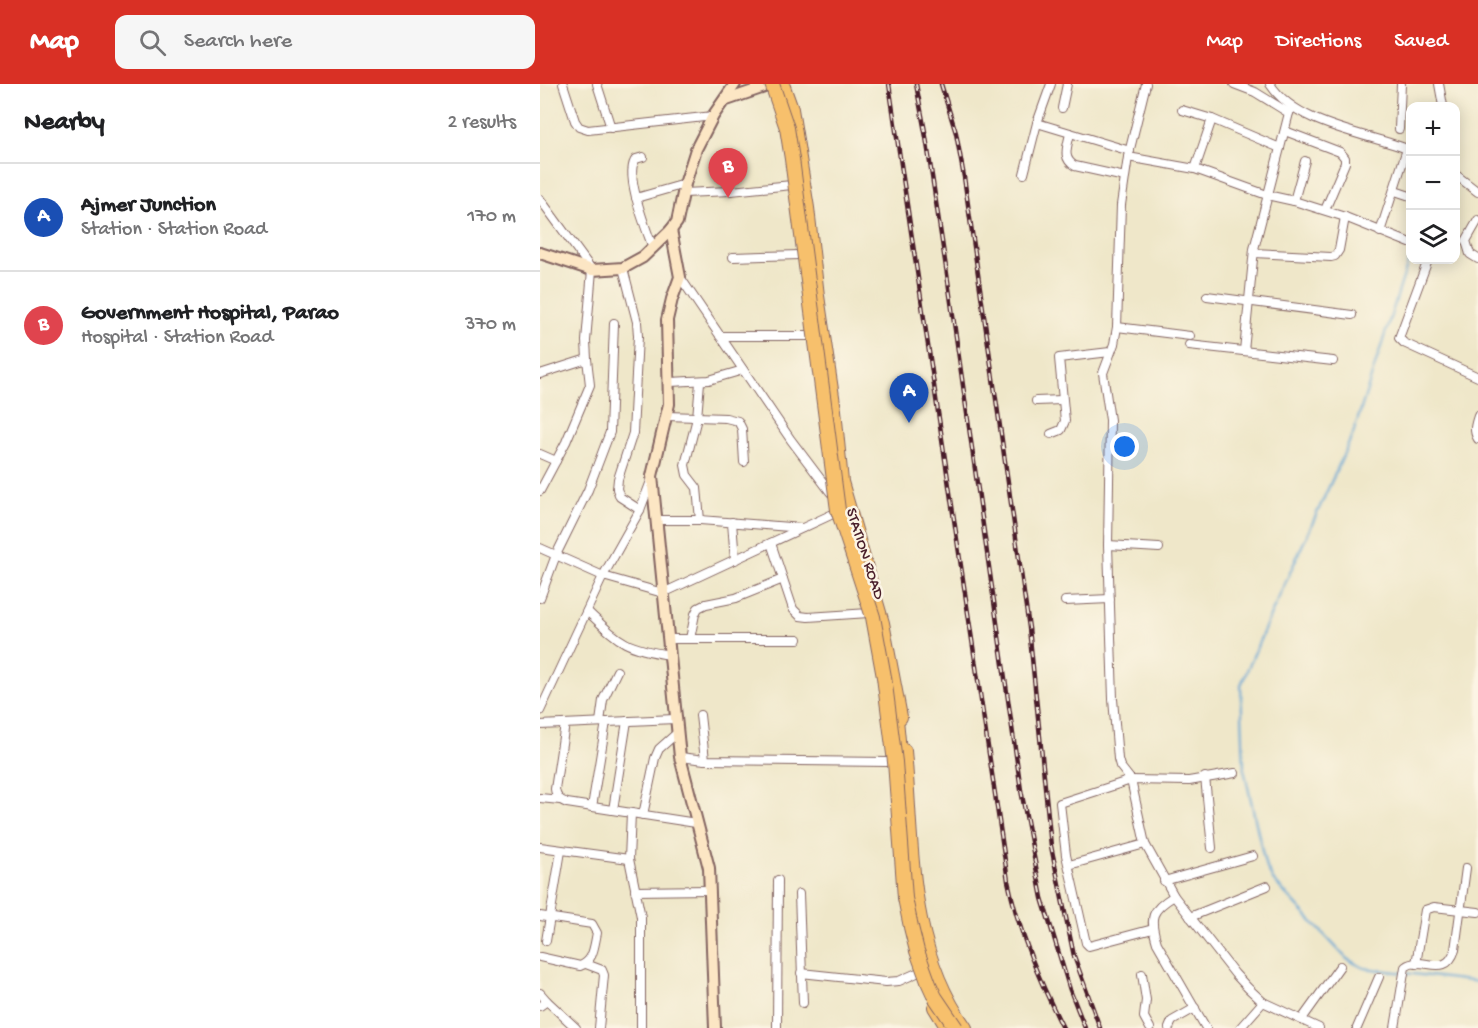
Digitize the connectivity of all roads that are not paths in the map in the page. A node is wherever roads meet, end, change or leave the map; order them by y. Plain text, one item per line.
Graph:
1 (563, 84) edge
2 (597, 84) edge
3 (735, 84) edge
4 (771, 84) edge
5 (783, 84) edge
6 (1051, 84) edge
7 (1067, 84) edge
8 (1146, 84) edge
9 (1234, 84) edge
10 (1270, 84) edge
11 (1401, 84) edge
12 (1439, 84) edge
13 (1245, 86) edge
14 (724, 101) junction
15 (1442, 102) edge
16 (1062, 108) dead end
17 (1182, 110) dead end
18 (1290, 110) junction
19 (713, 116) junction
20 (1212, 119) junction
21 (1037, 123) junction
22 (611, 128) junction
23 (1399, 129) dead end
24 (1285, 131) junction
25 (1070, 133) junction
26 (1280, 147) junction
27 (1406, 148) edge
28 (1129, 154) junction
29 (1407, 156) edge
30 (643, 158) dead end
31 (1305, 161) dead end
32 (1195, 169) junction
33 (1024, 174) dead end
34 (1125, 177) junction
35 (1460, 179) edge
36 (792, 185) junction
37 (684, 188) junction
38 (1395, 191) junction
39 (1478, 192) edge
40 (1267, 195) junction
41 (1406, 195) edge
42 (636, 198) junction
43 (540, 199) edge
44 (1294, 201) junction
45 (1324, 210) junction
46 (551, 214) junction
47 (1345, 217) junction
48 (540, 218) edge
49 (1478, 220) edge
50 (671, 230) junction
51 (1380, 232) junction
52 (1406, 242) edge
53 (652, 248) junction
54 (1254, 253) junction
55 (540, 254) edge
56 (800, 255) junction
57 (732, 257) dead end
58 (1478, 259) edge
59 (1427, 264) edge
60 (623, 268) junction
61 (592, 270) junction
62 (680, 277) junction
63 (1207, 296) dead end
64 (1248, 303) junction
65 (1352, 315) dead end
66 (614, 323) dead end
67 (1117, 327) junction
68 (720, 336) junction
69 (811, 336) junction
70 (1190, 336) dead end
71 (1189, 345) dead end
72 (1244, 351) junction
73 (1110, 352) junction
74 (587, 359) junction
75 (1333, 361) dead end
76 (743, 370) junction
77 (540, 374) edge
78 (1478, 377) edge
79 (670, 382) junction
80 (700, 382) junction
81 (1062, 400) junction
82 (1036, 401) dead end
83 (667, 416) junction
84 (1478, 416) edge
85 (697, 418) junction
86 (1051, 434) dead end
87 (1478, 439) edge
88 (540, 454) edge
89 (556, 461) junction
90 (744, 462) dead end
91 (652, 476) junction
92 (540, 491) edge
93 (831, 494) junction
94 (640, 510) junction
95 (835, 513) junction
96 (657, 520) junction
97 (700, 520) junction
98 (732, 522) junction
99 (803, 528) junction
100 (771, 543) junction
101 (1108, 545) junction
102 (540, 548) edge
103 (1159, 548) dead end
104 (556, 555) junction
105 (735, 560) junction
106 (603, 576) junction
107 (783, 579) junction
108 (663, 593) junction
109 (540, 598) edge
110 (1110, 599) junction
111 (1065, 601) dead end
112 (587, 611) junction
113 (869, 613) junction
114 (669, 639) junction
115 (690, 639) junction
116 (798, 639) dead end
117 (670, 655) junction
118 (617, 671) dead end
119 (540, 711) edge
120 (700, 715) dead end
121 (675, 719) junction
122 (627, 721) junction
123 (603, 722) junction
124 (565, 724) junction
125 (540, 725) edge
126 (677, 733) junction
127 (680, 757) junction
128 (705, 760) junction
129 (889, 762) junction
130 (1235, 773) dead end
131 (1205, 777) junction
132 (1131, 780) junction
133 (540, 798) edge
134 (560, 800) junction
135 (592, 807) junction
136 (613, 810) junction
137 (631, 813) junction
138 (643, 814) junction
139 (696, 824) junction
140 (1144, 844) junction
141 (540, 848) edge
142 (1212, 848) dead end
143 (561, 851) junction
144 (1253, 856) dead end
145 (629, 859) junction
146 (1068, 865) junction
147 (1466, 868) dead end
148 (777, 880) dead end
149 (1164, 881) junction
150 (1267, 886) dead end
151 (709, 890) junction
152 (635, 891) junction
153 (799, 894) dead end
154 (1174, 896) junction
155 (1461, 910) junction
156 (1478, 912) edge
157 (540, 916) edge
158 (1190, 917) junction
159 (549, 918) junction
160 (1153, 929) junction
161 (546, 941) dead end
162 (540, 957) edge
163 (586, 964) junction
164 (1416, 964) junction
165 (1340, 966) dead end
166 (919, 972) junction
167 (801, 973) junction
168 (1142, 974) dead end
169 (1379, 976) dead end
170 (540, 993) edge
171 (1263, 1002) junction
172 (803, 1003) dead end
173 (543, 1004) edge
174 (1195, 1008) junction
175 (1302, 1019) junction
176 (576, 1028) edge
177 (598, 1028) edge
178 (641, 1028) edge
179 (715, 1028) edge
180 (777, 1028) edge
181 (948, 1028) edge
182 (956, 1028) edge
183 (963, 1028) edge
184 (1150, 1028) edge
185 (1169, 1028) edge
186 (1206, 1028) edge
187 (1240, 1028) edge
188 (1319, 1028) edge
189 (1357, 1028) edge
190 (1395, 1028) edge

1 - 22 street
2 - 22 street
3 - 14 street
4 - 14 street
4 - 36 highway, STATION ROAD
4 - 182 highway, bridge
4 - 183 highway, bridge
5 - 183 highway, STATION ROAD
6 - 21 street
7 - 16 street
8 - 28 street
9 - 13 street
10 - 18 street
11 - 23 street
12 - 15 street
13 - 18 street
14 - 19 street
17 - 20 street
18 - 24 street
18 - 27 street
19 - 22 street
19 - 37 street
20 - 26 street
20 - 32 street
21 - 25 street
21 - 33 street
24 - 26 street
24 - 45 street
25 - 28 street
25 - 34 street
26 - 40 street
28 - 32 street
28 - 34 street
29 - 38 street
30 - 42 street
31 - 44 street
32 - 40 street
34 - 67 street
35 - 39 street
36 - 37 street
36 - 56 highway, STATION ROAD
37 - 42 street
37 - 50 street
38 - 41 street
38 - 51 street
40 - 44 street
40 - 54 street
42 - 53 street
43 - 46 street
44 - 45 street
45 - 47 street
46 - 48 street
46 - 61 street
47 - 51 street
47 - 54 street
49 - 58 street
50 - 53 street
50 - 62 street
51 - 52 street
53 - 60 street
54 - 64 street
55 - 61 street
56 - 57 street
56 - 69 highway, STATION ROAD
59 - 78 street
60 - 61 street
60 - 94 street
61 - 74 street
62 - 68 street
62 - 79 street
63 - 64 street
64 - 65 street
64 - 72 street
66 - 104 street
67 - 70 street
67 - 73 street
68 - 69 street
68 - 76 street
69 - 93 highway, STATION ROAD
71 - 72 street
72 - 75 street
73 - 81 street
73 - 101 street
74 - 77 street
74 - 89 street
76 - 80 street
76 - 93 street
79 - 80 street
79 - 83 street
80 - 85 street
81 - 82 street
81 - 86 street
83 - 85 street
83 - 91 street
84 - 87 street
85 - 90 street
85 - 97 street
88 - 89 street
89 - 92 street
91 - 94 street
91 - 96 street
93 - 95 highway, STATION ROAD
94 - 106 street
95 - 99 street
95 - 113 highway, STATION ROAD
96 - 97 street
96 - 108 street
97 - 98 street
98 - 99 street
98 - 105 street
99 - 100 street
100 - 105 street
100 - 107 street
101 - 103 street
101 - 110 street
102 - 104 street
104 - 106 street
104 - 109 street
105 - 108 street
106 - 108 street
106 - 112 street
107 - 113 street
107 - 115 street
108 - 114 street
110 - 111 street
110 - 132 street
112 - 117 street
112 - 119 street
113 - 129 highway, STATION ROAD
114 - 115 street
114 - 117 street
115 - 116 street
117 - 121 street
118 - 123 street
120 - 128 street
121 - 122 street
121 - 126 street
122 - 123 street
122 - 136 street
123 - 124 street
123 - 135 street
124 - 125 street
124 - 134 street
126 - 127 street
126 - 138 street
127 - 128 street
127 - 139 street
128 - 129 street
129 - 166 highway, STATION ROAD
130 - 131 street
131 - 132 street
131 - 142 street
132 - 140 street
132 - 146 street
133 - 134 street
134 - 135 street
135 - 136 street
136 - 137 street
137 - 138 street
137 - 145 street
138 - 139 street
139 - 151 street
140 - 146 street
140 - 149 street
141 - 143 street
143 - 145 street
143 - 159 street
144 - 149 street
145 - 152 street
146 - 160 street
147 - 155 street
148 - 180 street
149 - 154 street
150 - 158 street
151 - 152 street
151 - 179 street
152 - 178 street
153 - 167 street
154 - 158 street
154 - 160 street
155 - 156 street
155 - 164 street
155 - 164 street
157 - 159 street
158 - 171 street
159 - 161 street
159 - 163 street
160 - 174 street
162 - 163 street
163 - 177 street
164 - 190 street
165 - 175 street
166 - 167 street
166 - 181 highway, STATION ROAD
167 - 172 street
168 - 184 street
169 - 189 street
170 - 173 street
171 - 175 street
171 - 187 street
173 - 176 street
174 - 185 street
174 - 186 street
175 - 188 street

